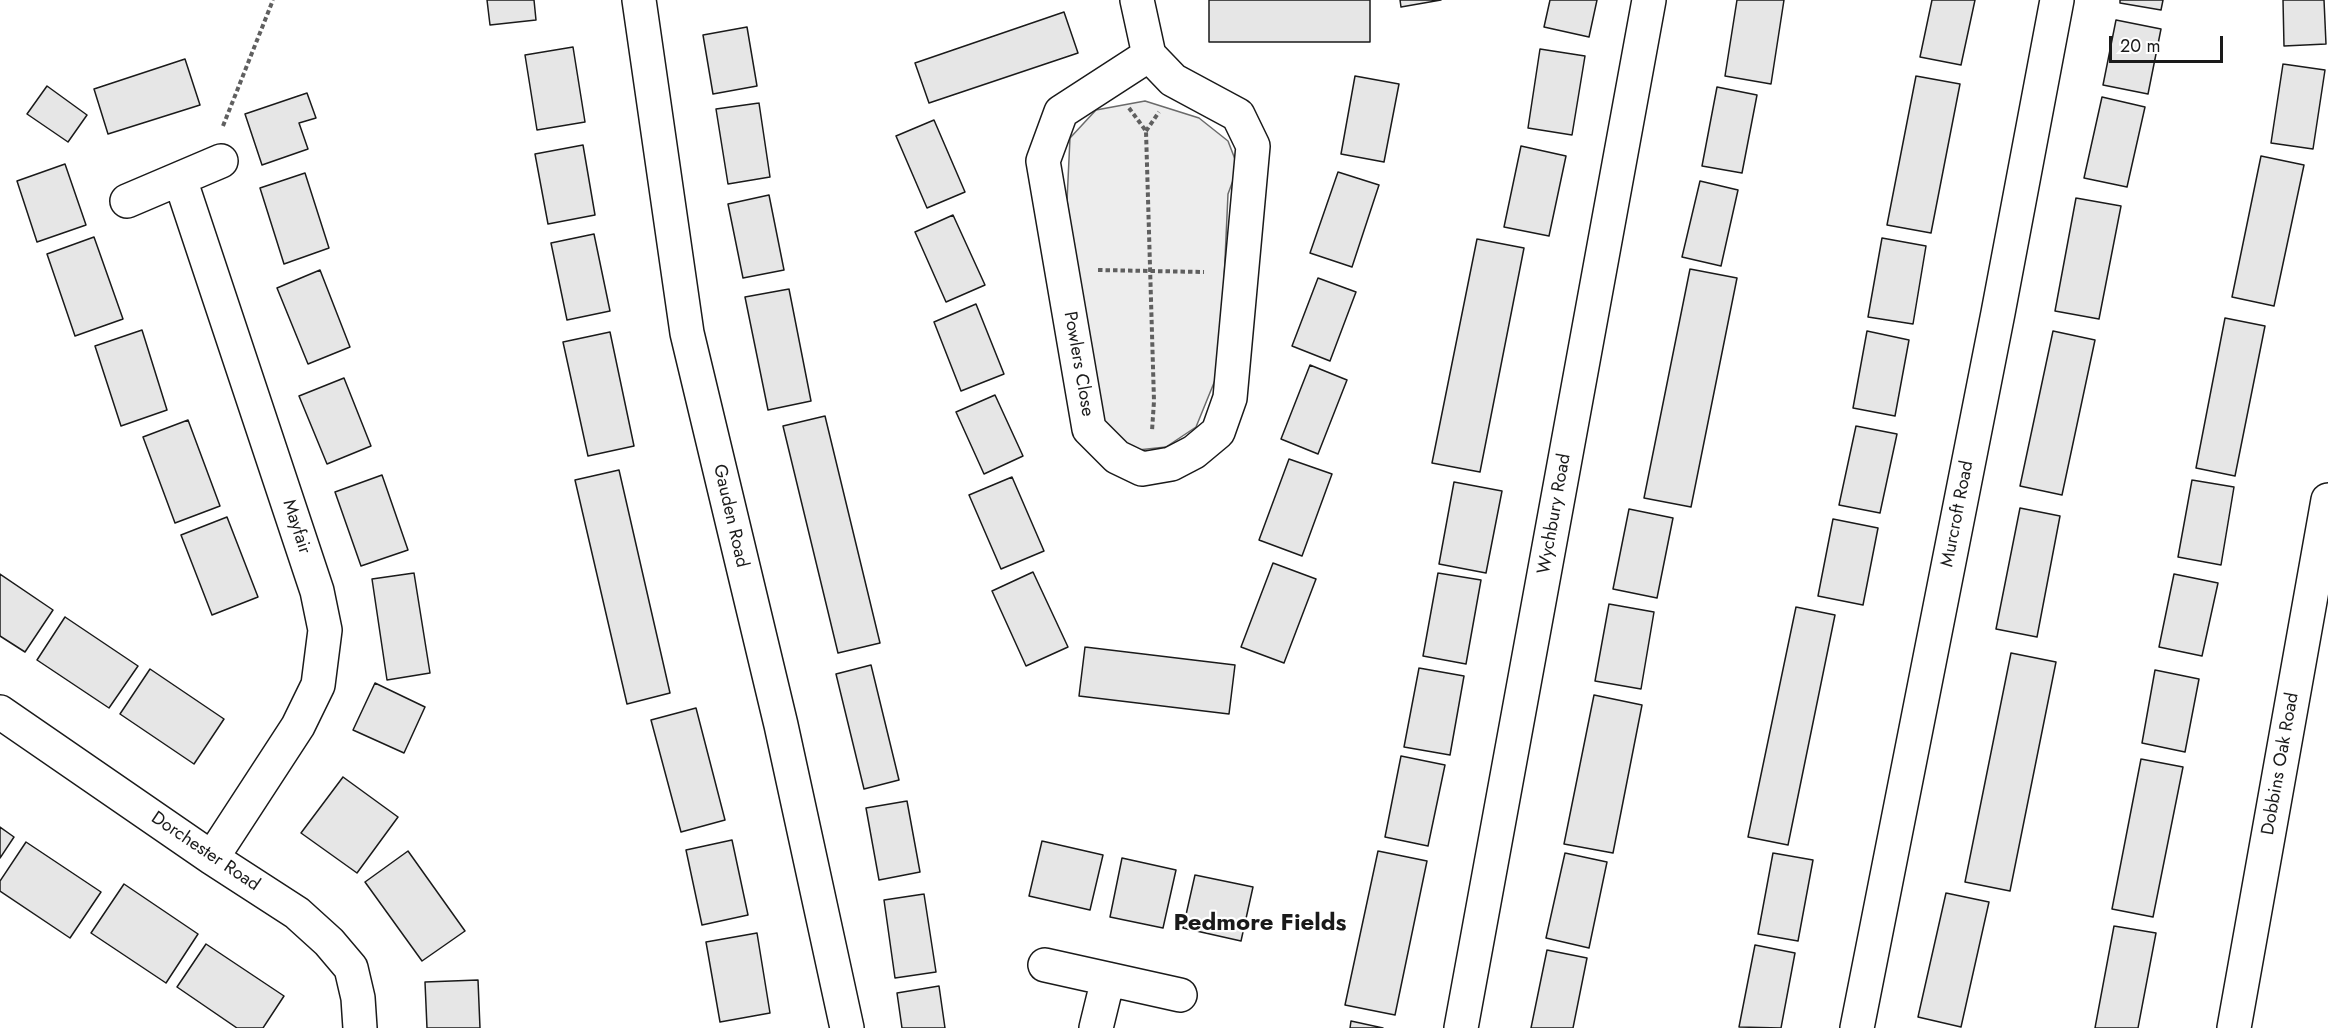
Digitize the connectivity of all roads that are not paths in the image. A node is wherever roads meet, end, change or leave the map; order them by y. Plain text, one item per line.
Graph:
1 (639, 0) edge
2 (1137, 0) edge
3 (1649, 0) edge
4 (2057, 0) edge
5 (1149, 55) junction
6 (127, 201) dead end
7 (2328, 500) edge
8 (0, 712) edge
9 (212, 858) junction
10 (1045, 964) dead end
11 (1108, 979) junction
12 (1180, 995) dead end
13 (360, 1028) edge
14 (847, 1028) edge
15 (1096, 1028) edge
16 (1461, 1028) edge
17 (1857, 1028) edge
18 (2234, 1028) edge

1 - 14 street, Gauden Road
2 - 5 street
3 - 16 street, Wychbury Road
4 - 17 street, Murcroft Road
5 - 5 street, Powlers Close
6 - 9 street, Mayfair
7 - 18 street, Dobbins Oak Road
8 - 9 street, Dorchester Road
9 - 13 street, Dorchester Road
10 - 11 street
11 - 12 street
11 - 15 street

